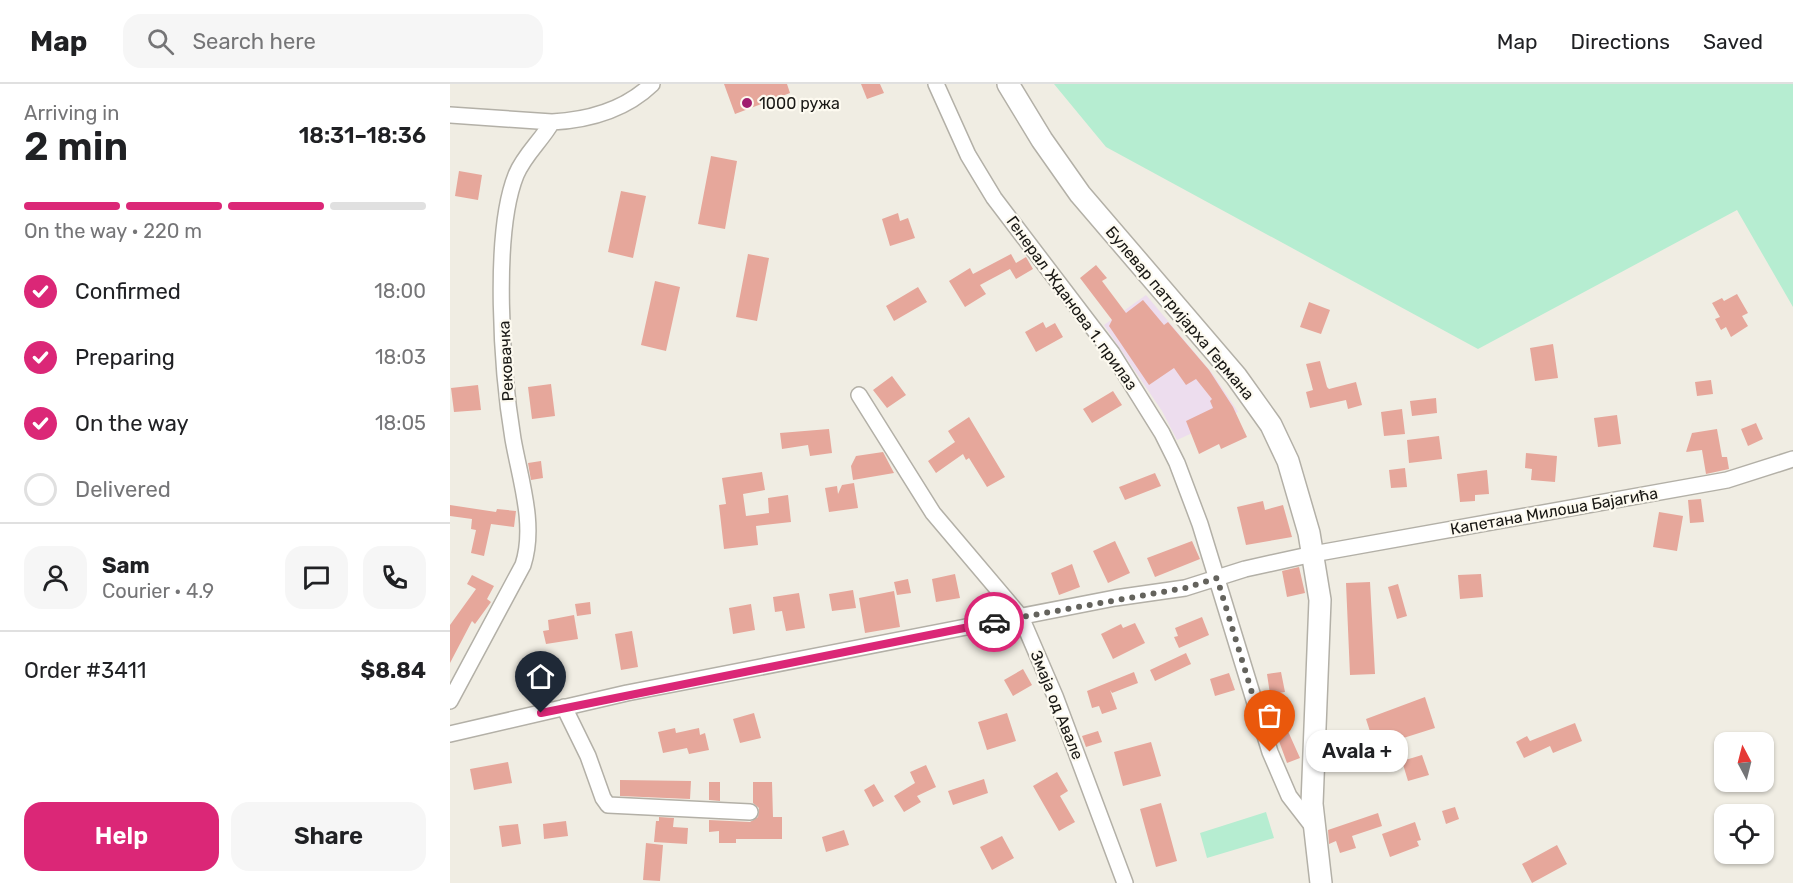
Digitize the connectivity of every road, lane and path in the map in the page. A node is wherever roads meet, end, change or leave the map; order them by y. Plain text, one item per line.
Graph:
1 (651, 84) edge
2 (936, 84) edge
3 (1008, 84) edge
4 (450, 115) edge
5 (552, 122) junction
6 (859, 395) dead end
7 (1793, 459) edge
8 (1313, 554) junction
9 (1217, 578) junction
10 (1021, 617) junction
11 (450, 700) edge
12 (564, 707) junction
13 (450, 734) edge
14 (750, 812) dead end
15 (1313, 827) junction
16 (1125, 883) edge
17 (1321, 883) edge

1 - 5 street
2 - 9 street, Генерал Жданова 1. прилаз
3 - 8 main road, Булевар патријарха Германа
4 - 5 street
5 - 11 street, Рековачка
6 - 10 street, Змаја од Авале
7 - 8 street, Капетана Милоша Бајагића
8 - 9 street, Капетана Милоша Бајагића
8 - 15 main road, Булевар патријарха Германа
9 - 10 street, Капетана Милоша Бајагића
9 - 15 street, Генерал Жданова 1. прилаз
10 - 12 street, Капетана Милоша Бајагића
10 - 16 street, Змаја од Авале
12 - 13 street, Капетана Милоша Бајагића
12 - 14 street
15 - 17 main road, Булевар патријарха Германа

